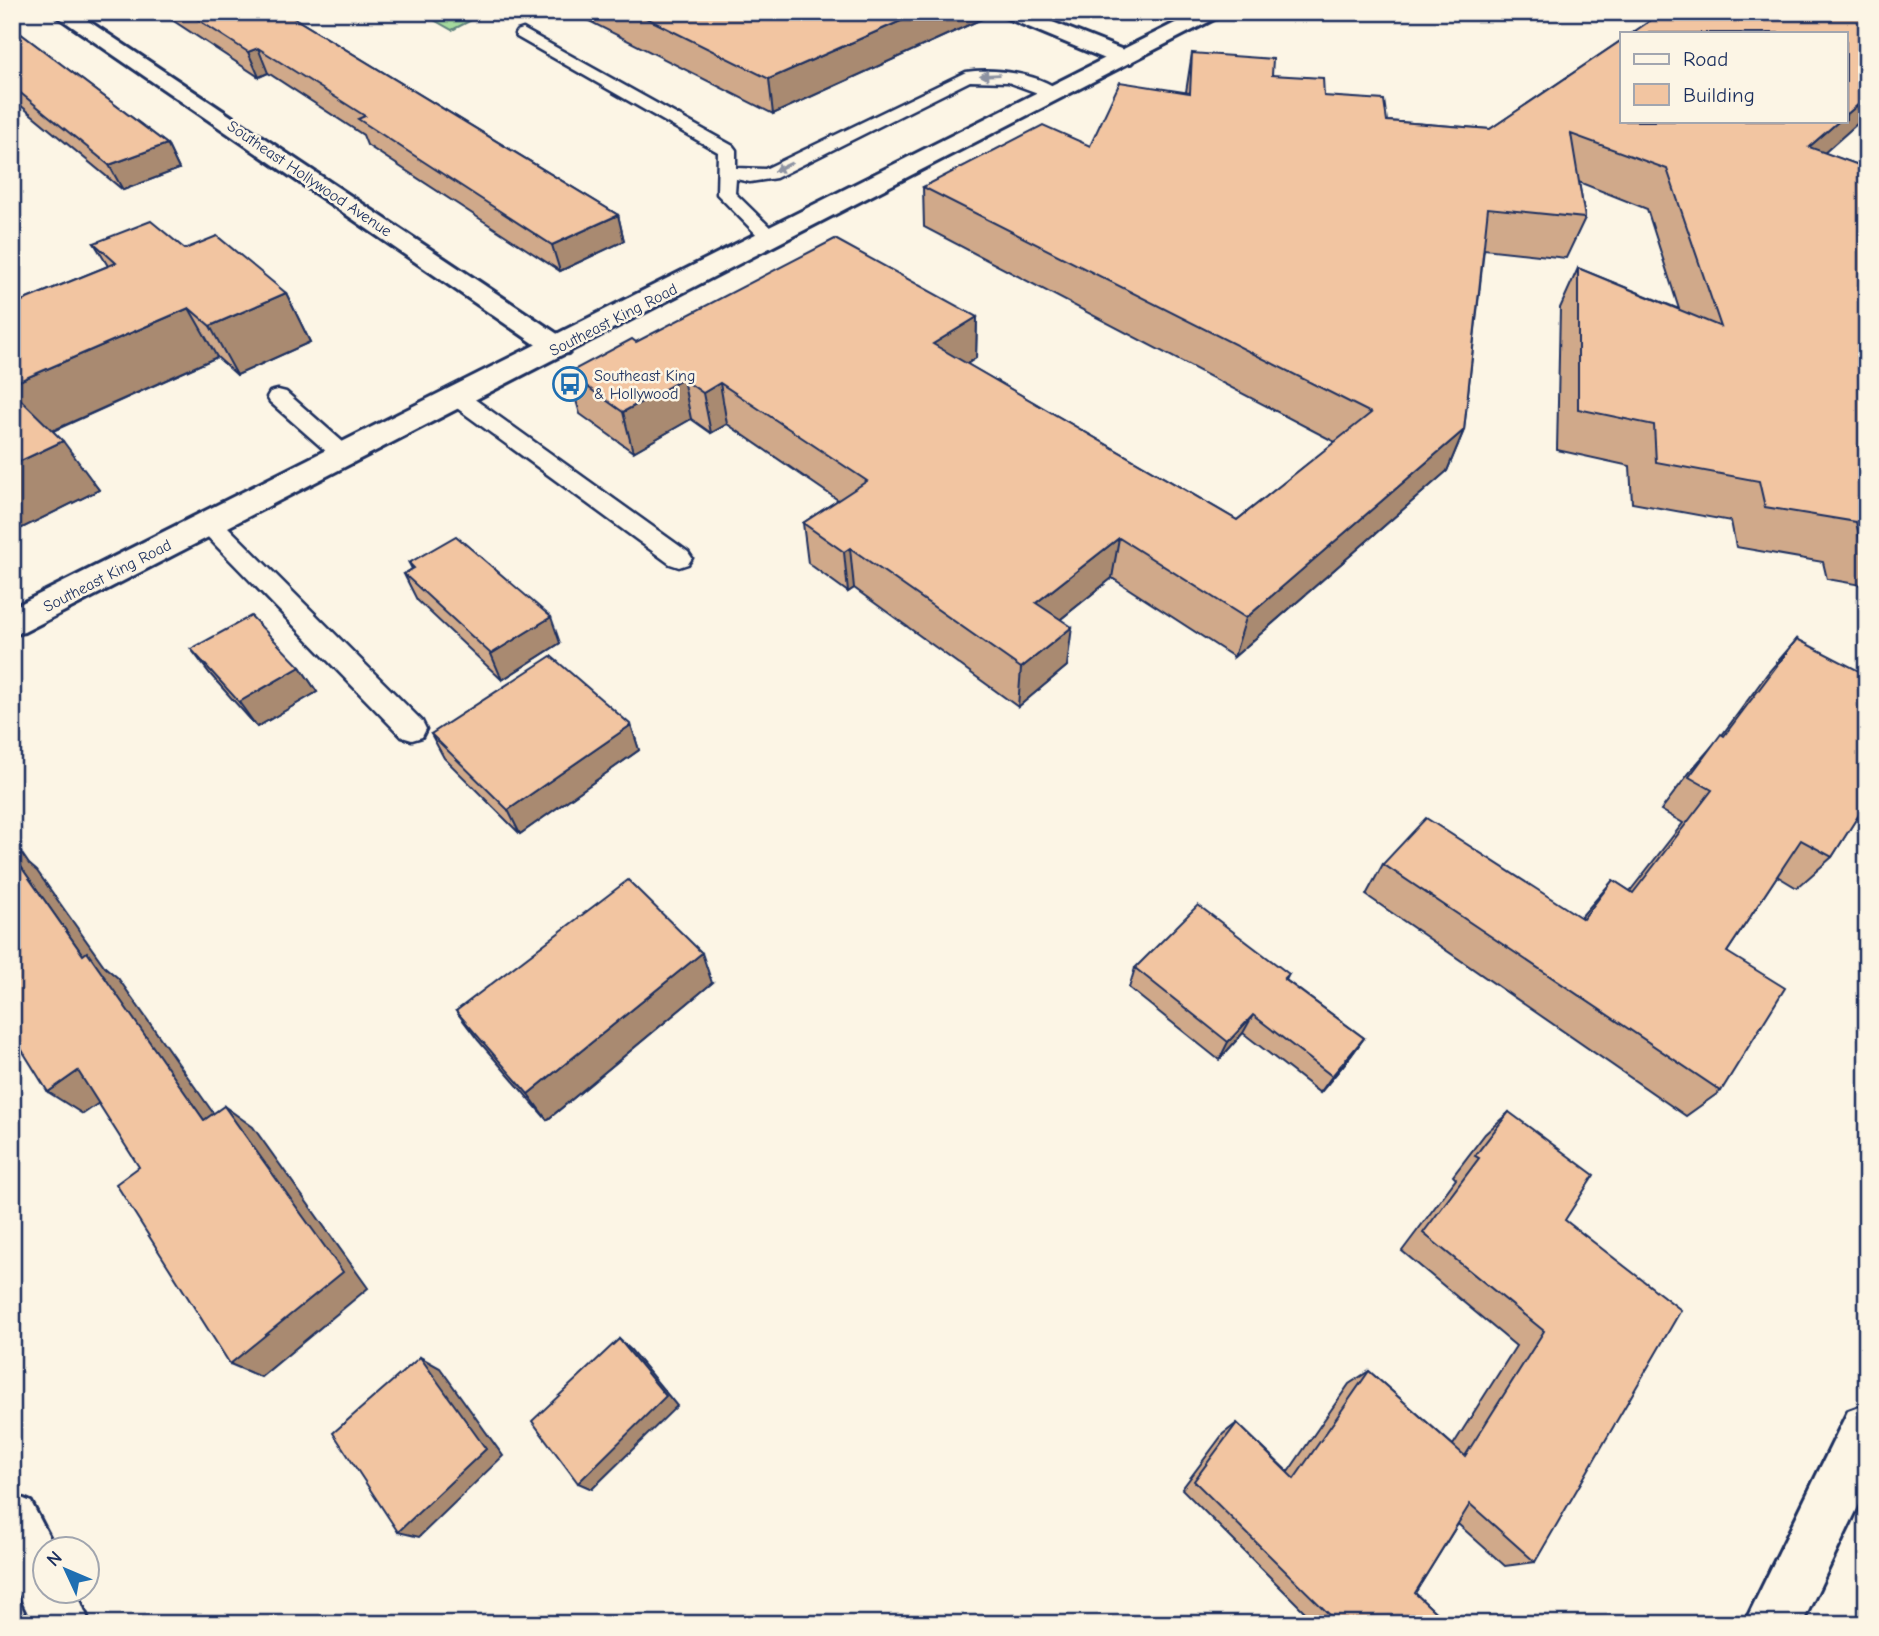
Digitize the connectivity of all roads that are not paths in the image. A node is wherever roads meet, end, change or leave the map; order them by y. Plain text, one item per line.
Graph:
1 (61, 12) edge
2 (1009, 12) edge
3 (1213, 12) edge
4 (523, 34) dead end
5 (1123, 58) junction
6 (1054, 94) junction
7 (725, 172) junction
8 (771, 238) junction
9 (558, 347) junction
10 (278, 397) dead end
11 (458, 398) junction
12 (344, 455) junction
13 (209, 523) junction
14 (678, 558) dead end
15 (12, 623) edge
16 (412, 729) dead end
17 (1867, 1430) edge
18 (12, 1521) edge
19 (32, 1562) edge
20 (53, 1604) edge
21 (62, 1624) edge
22 (1772, 1624) edge

1 - 9 main road, Southeast Hollywood Avenue
2 - 5 main road
3 - 5 main road, Southeast King Road
4 - 7 lane
5 - 6 main road, Southeast King Road
6 -> 7 lane
6 - 8 main road, Southeast King Road
7 - 8 lane
8 - 9 main road, Southeast King Road
9 - 11 main road, Southeast King Road
10 - 12 lane
11 - 12 main road, Southeast King Road
11 - 14 lane
12 - 13 main road, Southeast King Road
13 - 15 main road, Southeast King Road
13 - 16 lane
17 - 22 main road
18 - 19 main road
20 - 21 main road

